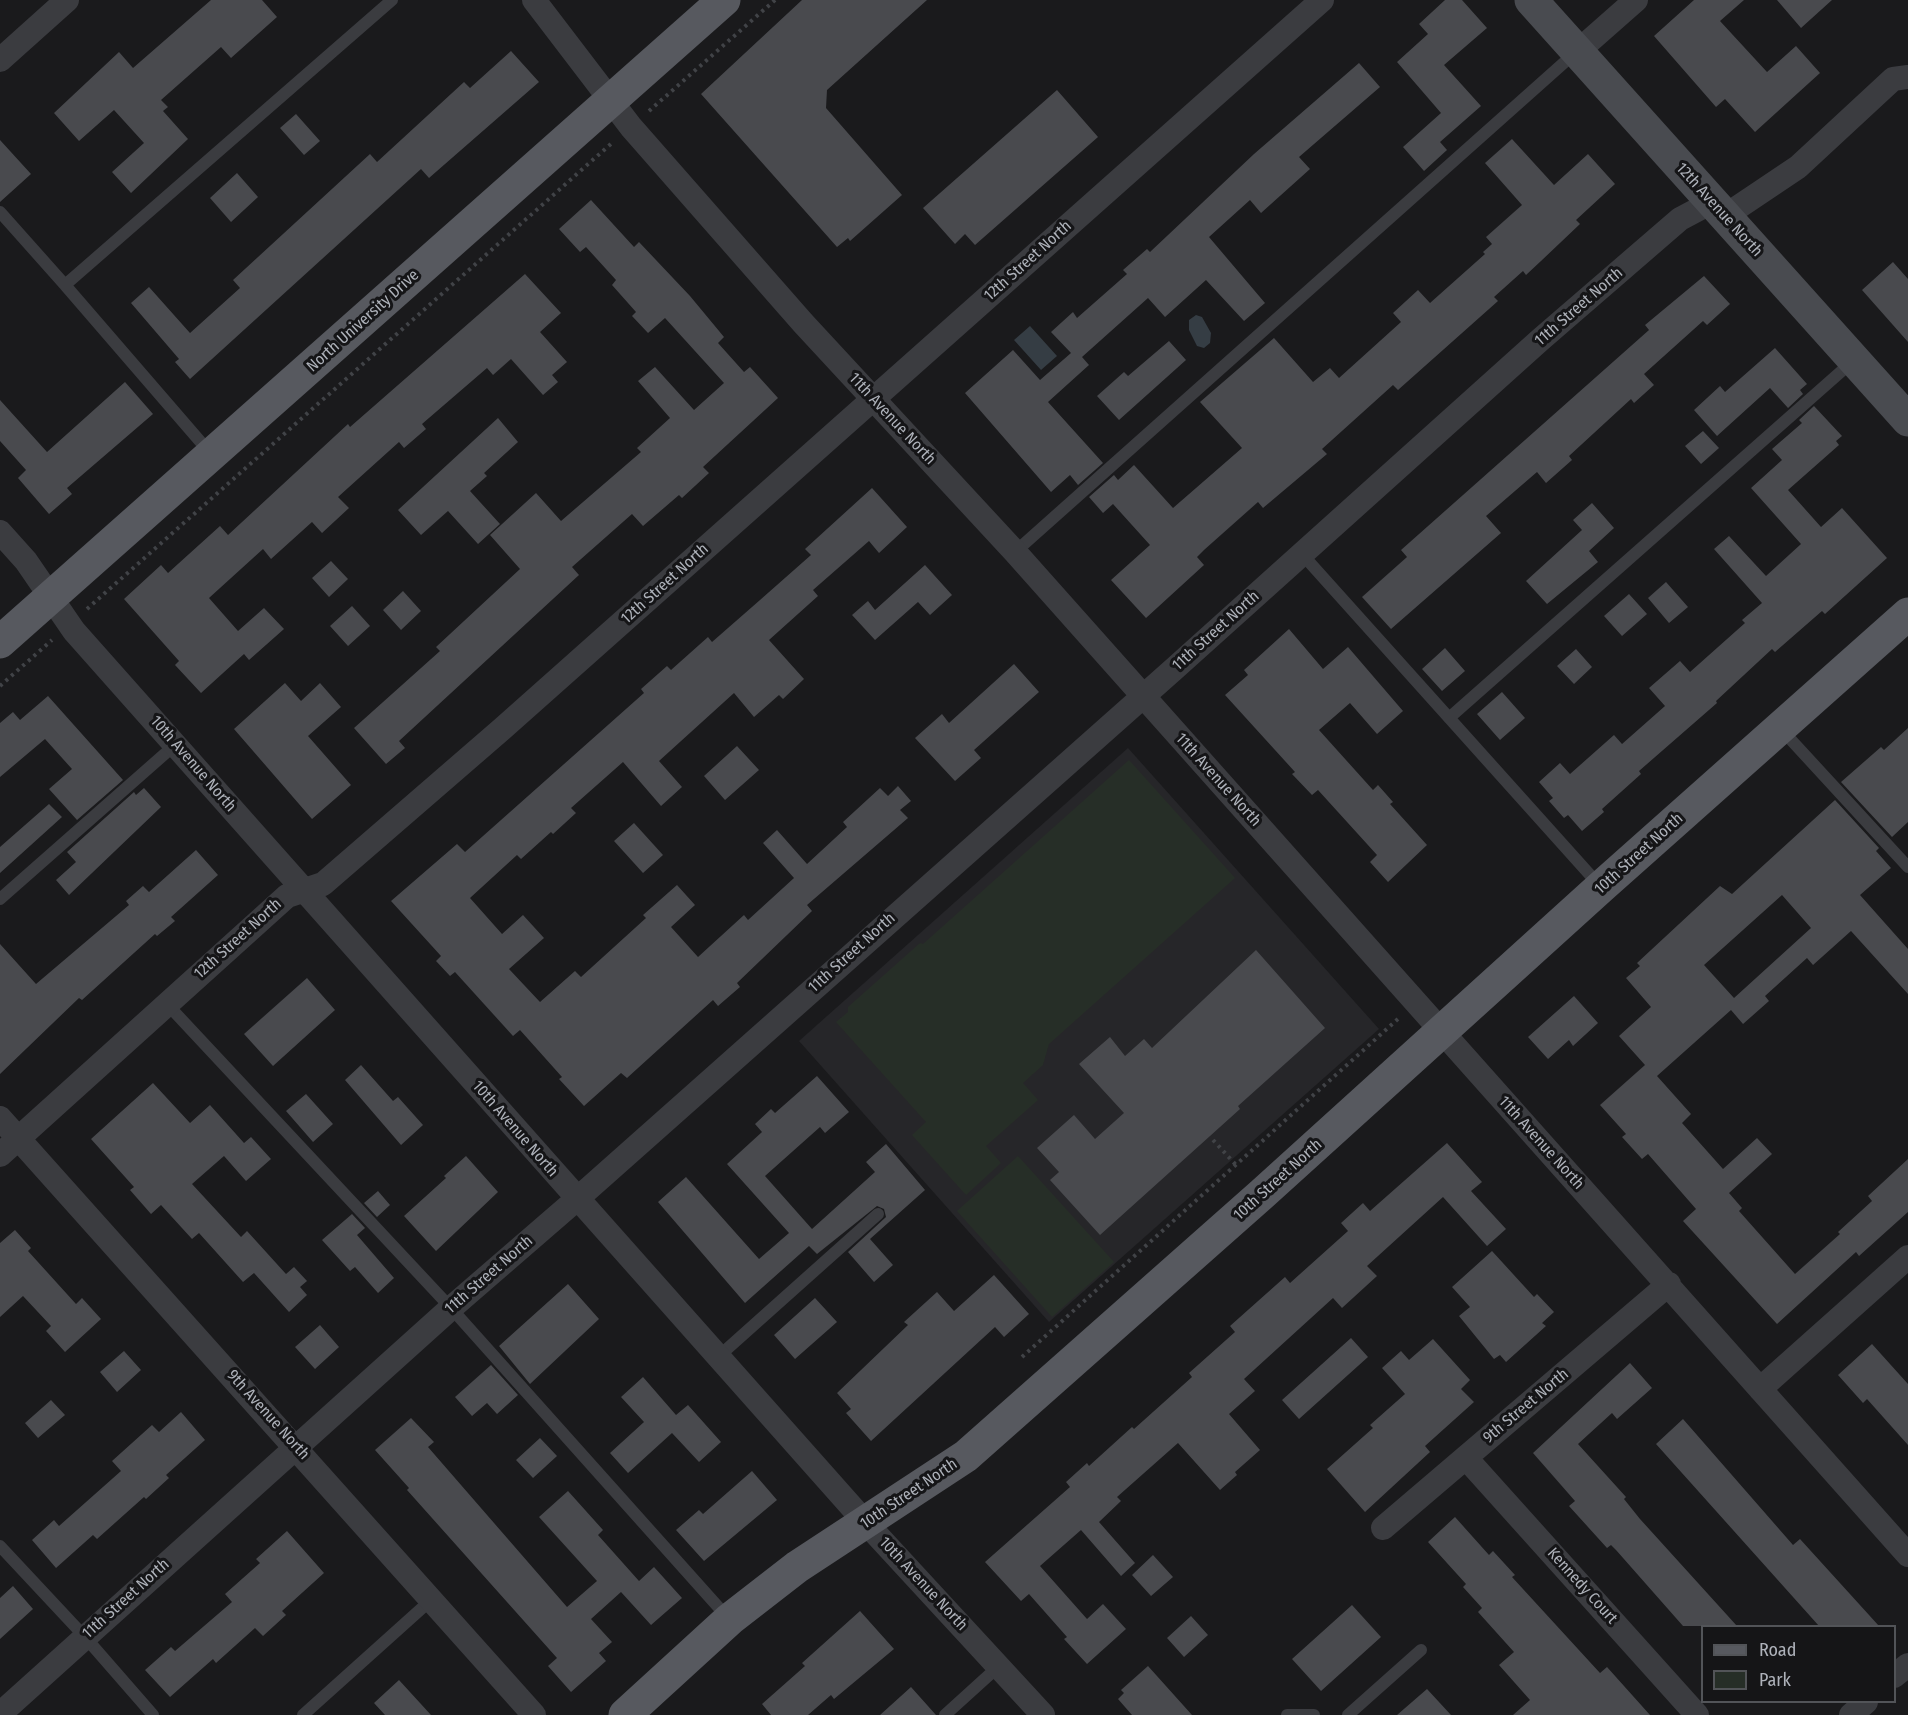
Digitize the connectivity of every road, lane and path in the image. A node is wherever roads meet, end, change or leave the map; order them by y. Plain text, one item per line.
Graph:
1 (67, 0) edge
2 (392, 0) edge
3 (534, 0) edge
4 (724, 0) edge
5 (775, 0) edge
6 (1322, 0) edge
7 (1531, 0) edge
8 (1636, 0) edge
9 (1577, 51) junction
10 (0, 60) edge
11 (1908, 77) edge
12 (611, 101) junction
13 (648, 112) dead end
14 (618, 138) dead end
15 (1718, 209) junction
16 (0, 212) edge
17 (65, 285) junction
18 (1854, 360) junction
19 (874, 399) junction
20 (1908, 420) edge
21 (212, 455) junction
22 (0, 532) edge
23 (1015, 552) junction
24 (1302, 554) junction
25 (51, 596) junction
26 (1908, 614) edge
27 (69, 626) junction
28 (0, 642) edge
29 (0, 686) edge
30 (1141, 695) junction
31 (1449, 718) junction
32 (1781, 728) junction
33 (176, 744) junction
34 (1908, 867) edge
35 (1601, 887) junction
36 (302, 890) junction
37 (0, 899) edge
38 (167, 1004) junction
39 (1401, 1016) dead end
40 (1442, 1032) junction
41 (0, 1118) edge
42 (18, 1138) junction
43 (1213, 1140) dead end
44 (0, 1155) edge
45 (1237, 1166) junction
46 (577, 1199) junction
47 (878, 1214) dead end
48 (1908, 1257) edge
49 (1669, 1284) junction
50 (451, 1308) junction
51 (718, 1357) junction
52 (1022, 1357) dead end
53 (1760, 1389) junction
54 (296, 1447) junction
55 (1466, 1458) junction
56 (866, 1523) junction
57 (1383, 1528) dead end
58 (0, 1546) edge
59 (1908, 1555) edge
60 (431, 1600) junction
61 (730, 1619) junction
62 (85, 1637) junction
63 (1421, 1650) dead end
64 (1908, 1665) edge
65 (999, 1666) junction
66 (1896, 1674) edge
67 (1864, 1703) edge
68 (0, 1714) edge
69 (153, 1715) edge
70 (303, 1715) edge
71 (534, 1715) edge
72 (625, 1715) edge
73 (945, 1715) edge
74 (1043, 1715) edge
75 (1287, 1715) edge
76 (1314, 1715) edge
77 (1348, 1715) edge
78 (1697, 1715) edge
79 (1851, 1715) edge

1 - 10 street
2 - 17 lane
3 - 12 street, 11th Avenue North
4 - 12 main road, North University Drive
5 - 13 path
6 - 19 street, 12th Street North
7 - 9 main road, 12th Avenue North
8 - 9 street
9 - 15 main road, 12th Avenue North
9 - 23 lane
11 - 15 street, 11th Street North
12 - 19 street, 11th Avenue North
12 - 21 main road, North University Drive
14 - 27 path
15 - 18 main road, 12th Avenue North
15 - 24 street, 11th Street North
16 - 17 lane
17 - 21 lane
18 - 20 main road, 12th Avenue North
18 - 31 lane
19 - 23 street, 11th Avenue North
19 - 36 street, 12th Street North
21 - 25 main road, North University Drive
22 - 25 street, 10th Avenue North
23 - 30 street, 11th Avenue North
24 - 30 street, 11th Street North
24 - 31 lane
25 - 27 street, 10th Avenue North
25 - 28 main road, North University Drive
26 - 32 main road, 10th Street North
27 - 29 path
27 - 33 street, 10th Avenue North
30 - 40 street, 11th Avenue North
30 - 46 street, 11th Street North
31 - 35 lane
32 - 34 lane
32 - 35 main road, 10th Street North
33 - 36 street, 10th Avenue North
33 - 37 lane
35 - 40 main road, 10th Street North
36 - 38 street, 12th Street North
36 - 46 street, 10th Avenue North
38 - 42 street, 12th Street North
38 - 50 lane
39 - 45 path
40 - 49 street, 11th Avenue North
40 - 56 main road, 10th Street North
41 - 42 street, 9th Avenue North
42 - 44 street, 12th Street North
42 - 54 street, 9th Avenue North
43 - 45 path
45 - 52 path
46 - 50 street, 11th Street North
46 - 51 street, 10th Avenue North
47 - 51 lane
48 - 53 street
49 - 53 street, 11th Avenue North
49 - 55 street, 9th Street North
50 - 54 street, 11th Street North
50 - 61 lane
51 - 56 street, 10th Avenue North
53 - 59 street, 11th Avenue North
54 - 60 street, 9th Avenue North
54 - 62 street, 11th Street North
55 - 57 street, 9th Street North
55 - 78 street, Kennedy Court
56 - 61 main road, 10th Street North
56 - 65 street, 10th Avenue North
58 - 62 lane
60 - 70 lane
60 - 71 street, 9th Avenue North
61 - 72 main road, 10th Street North
62 - 68 street, 11th Street North
62 - 69 lane
63 - 77 lane
64 - 66 street
65 - 73 lane
65 - 74 street, 10th Avenue North
67 - 79 street
75 - 76 lane

